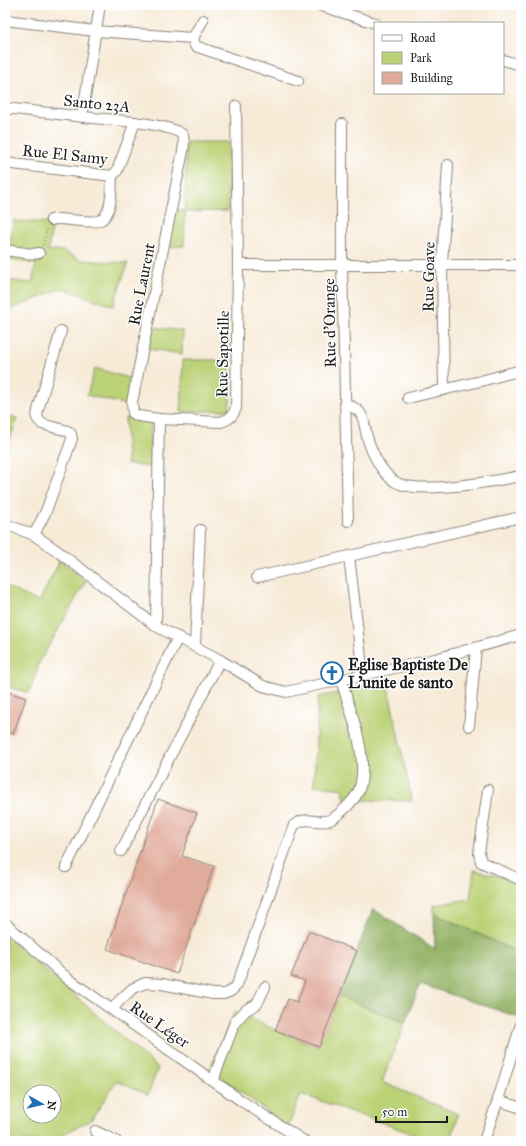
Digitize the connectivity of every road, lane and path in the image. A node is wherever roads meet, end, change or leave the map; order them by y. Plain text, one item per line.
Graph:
1 (100, 5) edge
2 (320, 5) edge
3 (5, 20) edge
4 (202, 20) dead end
5 (374, 23) edge
6 (95, 31) junction
7 (193, 38) junction
8 (504, 60) edge
9 (521, 65) edge
10 (298, 81) dead end
11 (236, 106) dead end
12 (5, 108) edge
13 (82, 117) junction
14 (135, 122) junction
15 (342, 124) dead end
16 (183, 135) joint
17 (5, 163) edge
18 (448, 165) dead end
19 (112, 176) junction
20 (51, 220) joint
21 (5, 250) edge
22 (39, 253) joint
23 (238, 265) junction
24 (342, 265) junction
25 (442, 265) junction
26 (521, 265) edge
27 (61, 331) dead end
28 (521, 370) edge
29 (444, 390) junction
30 (408, 398) dead end
31 (346, 404) junction
32 (159, 419) junction
33 (521, 476) edge
34 (521, 517) edge
35 (348, 521) dead end
36 (5, 524) edge
37 (200, 530) dead end
38 (34, 535) junction
39 (349, 556) junction
40 (257, 577) dead end
41 (156, 626) junction
42 (521, 635) edge
43 (178, 637) junction
44 (195, 646) junction
45 (476, 648) junction
46 (220, 660) junction
47 (363, 675) junction
48 (341, 680) junction
49 (469, 726) dead end
50 (488, 790) dead end
51 (121, 851) dead end
52 (66, 867) dead end
53 (521, 880) edge
54 (5, 923) edge
55 (265, 987) dead end
56 (113, 1009) junction
57 (521, 1024) edge
58 (214, 1081) junction
59 (498, 1100) junction
60 (521, 1108) edge
61 (95, 1131) dead end
62 (116, 1141) edge
63 (304, 1141) edge
64 (484, 1141) edge

1 - 6 street
2 - 5 street
3 - 6 street
4 - 7 street
6 - 7 street
6 - 13 street
7 - 10 street
8 - 9 street
11 - 23 street, Rue Sapotille
12 - 13 street, Santo 23A
13 - 14 street, Santo 23A
14 - 16 street, Santo 23A
14 - 19 street, Rue El Samy
15 - 24 street, Rue d'Orange
16 - 32 street, Rue Laurent
17 - 19 street, Rue El Samy
18 - 25 street, Rue Goave
19 - 20 street
20 - 22 path
21 - 22 street
23 - 24 street
23 - 32 street, Rue Sapotille
24 - 25 street
24 - 31 street, Rue d'Orange
25 - 26 street
25 - 29 street, Rue Goave
27 - 38 street
28 - 29 street
29 - 30 street
31 - 33 street
31 - 35 street, Rue d'Orange
32 - 41 street
34 - 39 street
36 - 38 street
37 - 44 street
38 - 41 street
39 - 40 street
39 - 47 street
41 - 43 street
42 - 45 street
43 - 44 street
43 - 52 street
44 - 46 street
45 - 47 street
45 - 49 street
46 - 48 street
46 - 51 street
47 - 48 street
48 - 56 street
50 - 53 street
54 - 56 street, Rue Léger
55 - 58 street
56 - 58 street, Rue Léger
57 - 59 street
58 - 63 street, Rue Léger
59 - 60 street
59 - 64 street
61 - 62 street

